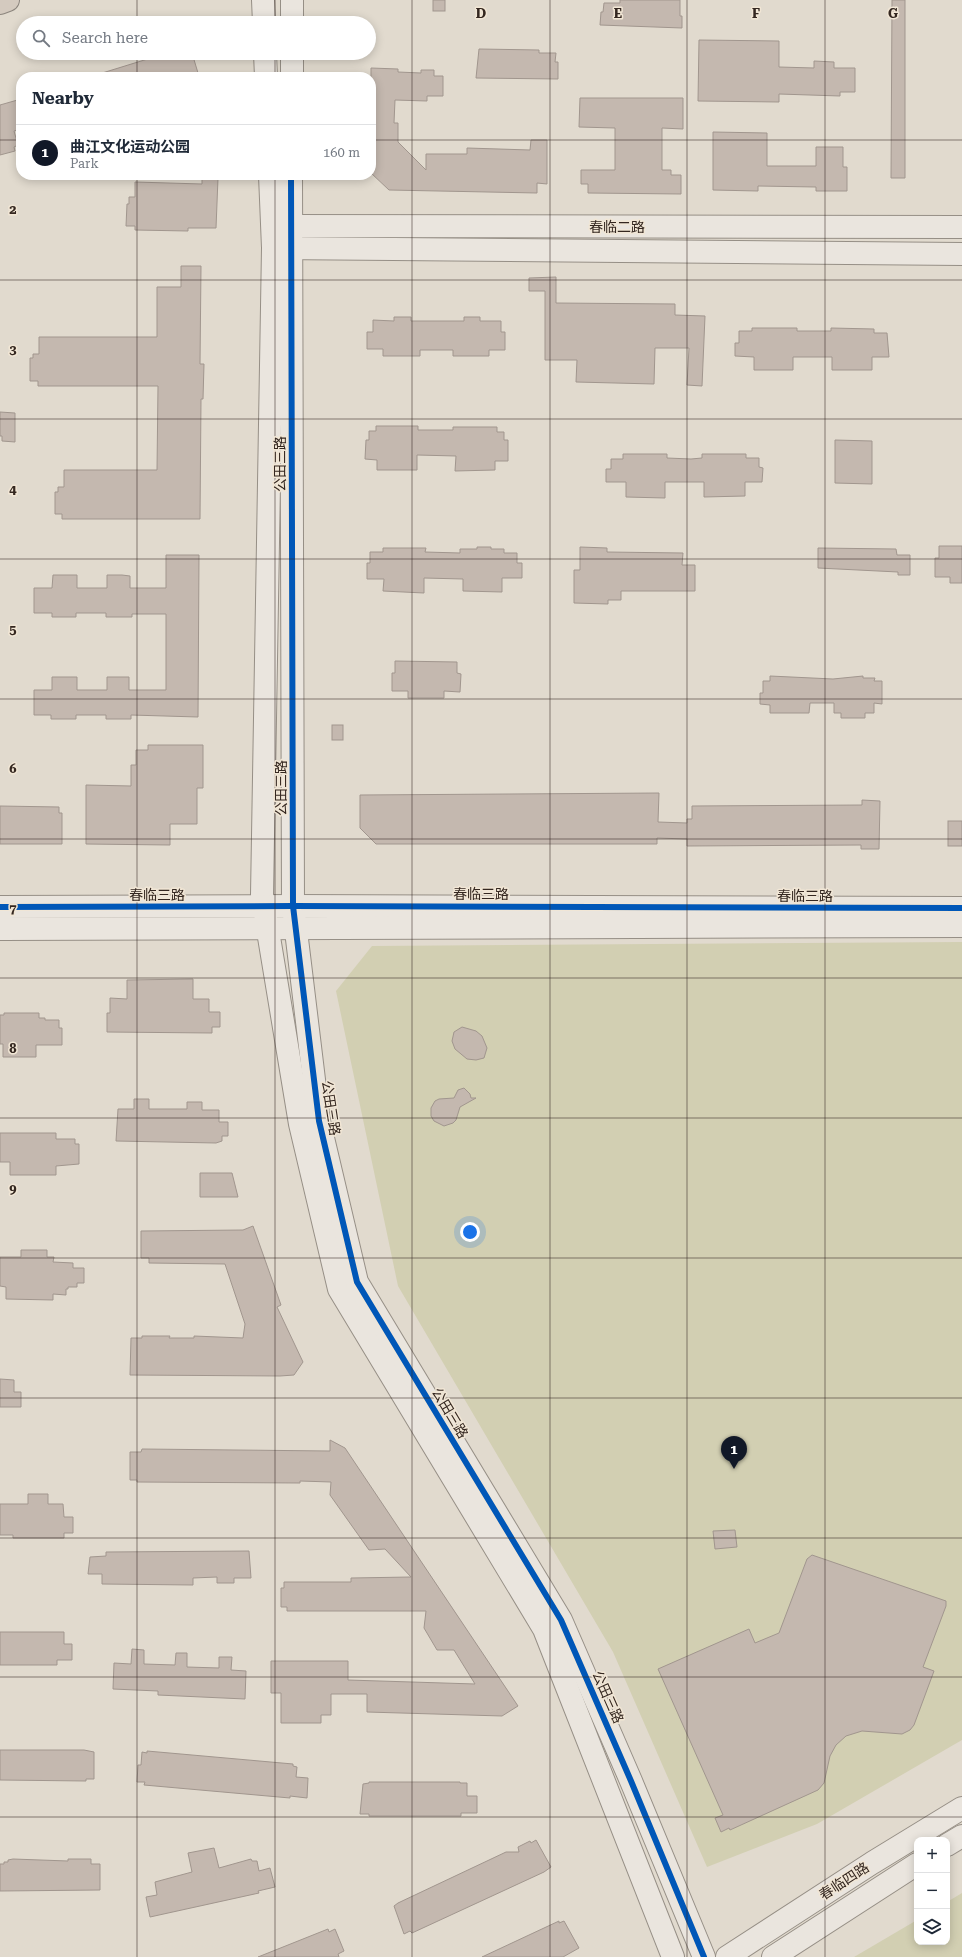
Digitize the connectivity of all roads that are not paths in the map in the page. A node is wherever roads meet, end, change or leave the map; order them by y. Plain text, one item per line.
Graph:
1 (8, 0) edge
2 (263, 0) edge
3 (292, 0) edge
4 (0, 3) edge
5 (264, 16) edge
6 (292, 16) edge
7 (265, 60) edge
8 (292, 60) edge
9 (266, 72) edge
10 (292, 72) edge
11 (271, 180) edge
12 (290, 180) edge
13 (962, 227) edge
14 (281, 237) junction
15 (962, 254) edge
16 (263, 906) junction
17 (293, 906) junction
18 (0, 908) edge
19 (962, 908) edge
20 (962, 926) edge
21 (268, 928) junction
22 (296, 928) junction
23 (0, 929) edge
24 (962, 1808) edge
25 (962, 1836) edge
26 (950, 1843) edge
27 (914, 1866) edge
28 (673, 1957) edge
29 (704, 1957) edge
30 (727, 1957) edge
31 (773, 1957) edge

1 - 4 highway
2 - 5 street
3 - 6 street
7 - 9 street
8 - 10 street
11 - 14 street, 公田三路
12 - 14 street, 公田三路
13 - 14 street, 春临二路
14 - 15 street, 春临二路
14 - 16 street, 公田三路
14 - 17 street, 公田三路
16 - 17 street, 春临三路
16 - 18 street, 春临三路
16 - 21 street, 公田三路
17 - 19 street, 春临三路
17 - 22 street, 公田三路
20 - 22 street
21 - 22 street
21 - 23 street
21 - 28 street, 公田三路
22 - 29 street, 公田三路
24 - 30 street, 春临四路
25 - 26 street
27 - 31 street, 春临四路

